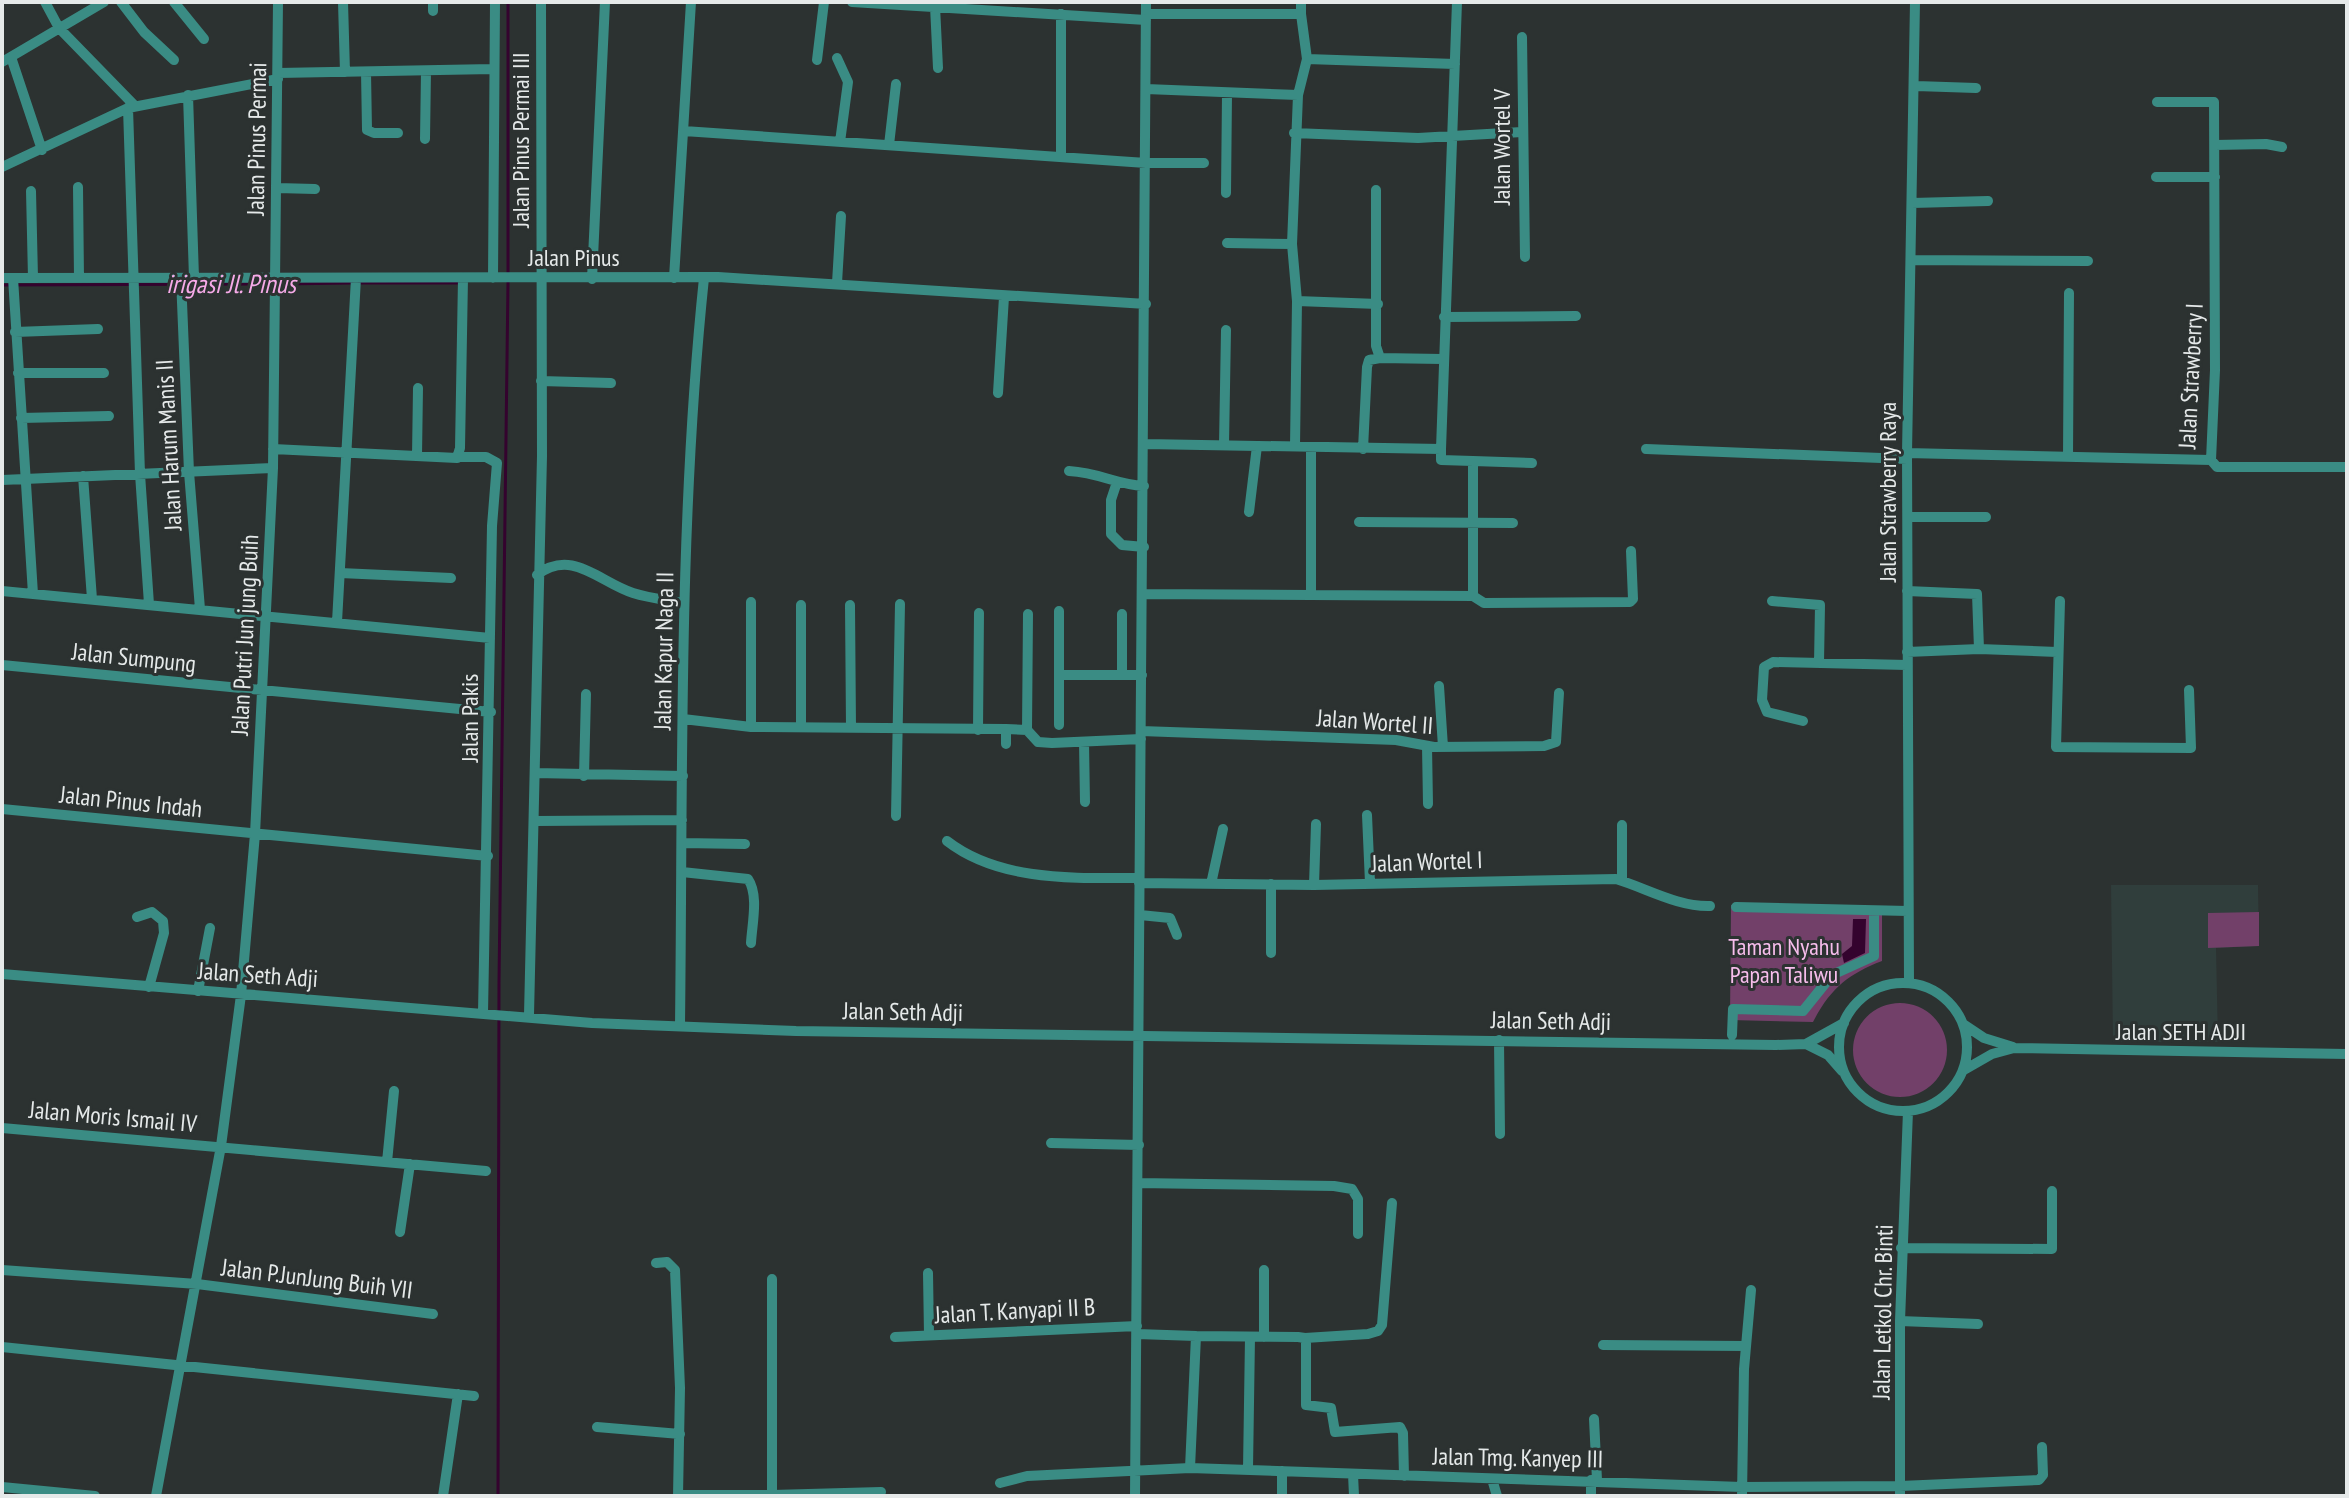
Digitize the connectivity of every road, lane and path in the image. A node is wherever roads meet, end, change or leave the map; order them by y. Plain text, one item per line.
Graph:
1 (45, 2) edge
2 (104, 2) edge
3 (121, 2) edge
4 (174, 2) edge
5 (278, 2) edge
6 (343, 2) edge
7 (495, 2) edge
8 (541, 2) edge
9 (605, 2) edge
10 (691, 2) edge
11 (824, 2) edge
12 (852, 2) edge
13 (860, 2) edge
14 (1146, 2) edge
15 (1457, 2) edge
16 (1915, 2) edge
17 (935, 6) junction
18 (1301, 8) edge
19 (1061, 14) junction
20 (1146, 17) junction
21 (59, 28) junction
22 (1522, 37) dead end
23 (204, 39) dead end
24 (837, 58) dead end
25 (1307, 59) junction
26 (6, 60) edge
27 (174, 60) dead end
28 (817, 60) dead end
29 (1455, 64) junction
30 (938, 68) dead end
31 (493, 69) junction
32 (426, 71) junction
33 (345, 72) junction
34 (366, 72) junction
35 (278, 76) junction
36 (896, 84) dead end
37 (1916, 86) junction
38 (1976, 88) dead end
39 (1146, 89) junction
40 (1227, 94) junction
41 (188, 95) junction
42 (1298, 95) junction
43 (2157, 102) dead end
44 (131, 107) junction
45 (684, 131) junction
46 (1522, 132) junction
47 (398, 133) dead end
48 (1294, 133) junction
49 (1453, 135) junction
50 (425, 139) dead end
51 (840, 142) junction
52 (889, 145) junction
53 (2215, 145) junction
54 (2282, 147) dead end
55 (42, 150) junction
56 (1061, 155) junction
57 (1146, 163) junction
58 (1204, 163) dead end
59 (2, 167) edge
60 (2156, 177) dead end
61 (2215, 177) junction
62 (78, 187) dead end
63 (277, 188) junction
64 (315, 189) dead end
65 (1376, 190) dead end
66 (31, 191) dead end
67 (1226, 193) dead end
68 (1988, 201) dead end
69 (1912, 203) junction
70 (841, 216) dead end
71 (1227, 243) dead end
72 (1292, 244) junction
73 (1525, 257) dead end
74 (1912, 260) junction
75 (2088, 261) dead end
76 (275, 277) junction
77 (540, 277) junction
78 (7, 278) edge
79 (33, 278) junction
80 (79, 278) junction
81 (133, 278) junction
82 (181, 278) junction
83 (194, 278) junction
84 (356, 278) junction
85 (463, 278) junction
86 (497, 278) junction
87 (674, 278) junction
88 (704, 278) junction
89 (592, 279) junction
90 (837, 283) junction
91 (2069, 293) dead end
92 (1004, 297) junction
93 (1297, 301) junction
94 (1146, 304) junction
95 (1378, 304) junction
96 (1576, 316) dead end
97 (1444, 317) junction
98 (98, 329) dead end
99 (1226, 330) dead end
100 (15, 332) junction
101 (1380, 358) junction
102 (1442, 359) junction
103 (18, 373) junction
104 (104, 373) dead end
105 (541, 381) junction
106 (611, 383) dead end
107 (418, 388) dead end
108 (998, 393) dead end
109 (109, 416) dead end
110 (21, 418) junction
111 (1145, 444) junction
112 (1224, 445) junction
113 (1257, 446) junction
114 (1295, 446) junction
115 (1311, 447) junction
116 (273, 449) junction
117 (1363, 449) junction
118 (1441, 449) junction
119 (1646, 449) dead end
120 (349, 453) junction
121 (417, 456) junction
122 (1907, 456) junction
123 (459, 457) junction
124 (2068, 457) junction
125 (2211, 460) junction
126 (1473, 461) junction
127 (1532, 463) dead end
128 (2347, 467) edge
129 (273, 468) junction
130 (1069, 471) dead end
131 (189, 472) junction
132 (140, 474) junction
133 (83, 476) junction
134 (25, 478) junction
135 (2, 480) edge
136 (1116, 485) junction
137 (1144, 486) junction
138 (1249, 512) dead end
139 (1908, 517) junction
140 (1986, 517) dead end
141 (1359, 522) dead end
142 (1513, 523) dead end
143 (1473, 524) junction
144 (1144, 547) junction
145 (1631, 551) dead end
146 (340, 573) junction
147 (537, 575) junction
148 (451, 578) dead end
149 (2, 591) edge
150 (1907, 591) junction
151 (33, 594) junction
152 (1143, 594) junction
153 (1311, 595) junction
154 (1473, 596) junction
155 (92, 599) junction
156 (1772, 601) dead end
157 (2060, 601) dead end
158 (751, 602) dead end
159 (682, 603) junction
160 (149, 604) junction
161 (900, 604) dead end
162 (801, 605) dead end
163 (850, 605) dead end
164 (200, 609) junction
165 (1059, 611) dead end
166 (979, 613) dead end
167 (1028, 614) dead end
168 (1122, 614) dead end
169 (266, 615) junction
170 (337, 622) junction
171 (490, 638) junction
172 (1979, 649) junction
173 (1907, 652) junction
174 (2057, 652) junction
175 (1819, 663) junction
176 (2, 665) edge
177 (1907, 665) junction
178 (1059, 675) junction
179 (1122, 675) junction
180 (1142, 675) junction
181 (1439, 686) dead end
182 (2189, 690) dead end
183 (262, 692) junction
184 (1559, 693) dead end
185 (586, 694) dead end
186 (491, 712) junction
187 (683, 719) junction
188 (1803, 721) dead end
189 (1059, 725) dead end
190 (751, 727) junction
191 (801, 727) junction
192 (898, 727) junction
193 (851, 728) junction
194 (1006, 729) junction
195 (978, 730) junction
196 (1027, 730) junction
197 (1141, 735) junction
198 (1084, 742) junction
199 (1006, 744) dead end
200 (1427, 746) junction
201 (1443, 747) junction
202 (535, 773) junction
203 (584, 776) junction
204 (683, 776) junction
205 (1085, 802) dead end
206 (1428, 804) dead end
207 (2, 809) edge
208 (1367, 815) dead end
209 (896, 816) dead end
210 (682, 820) junction
211 (535, 821) junction
212 (1316, 824) dead end
213 (1622, 825) dead end
214 (1223, 829) dead end
215 (255, 834) junction
216 (947, 841) dead end
217 (682, 843) junction
218 (745, 844) dead end
219 (488, 856) junction
220 (682, 872) junction
221 (1139, 880) junction
222 (1622, 881) junction
223 (1370, 883) junction
224 (1211, 884) junction
225 (1271, 884) junction
226 (1314, 885) junction
227 (1710, 906) dead end
228 (1736, 907) dead end
229 (1874, 911) junction
230 (1908, 911) junction
231 (1140, 915) junction
232 (137, 917) dead end
233 (210, 928) dead end
234 (1177, 935) dead end
235 (751, 943) dead end
236 (1271, 953) dead end
237 (2, 974) edge
238 (1909, 983) junction
239 (149, 987) junction
240 (198, 991) junction
241 (241, 995) junction
242 (485, 1013) junction
243 (529, 1015) junction
244 (1844, 1023) junction
245 (1963, 1024) junction
246 (680, 1025) junction
247 (1140, 1035) junction
248 (1732, 1035) dead end
249 (1499, 1040) junction
250 (1806, 1044) junction
251 (2014, 1048) junction
252 (2347, 1054) edge
253 (1963, 1072) junction
254 (1845, 1074) junction
255 (394, 1091) dead end
256 (1908, 1111) junction
257 (2, 1128) edge
258 (1500, 1134) dead end
259 (1051, 1143) dead end
260 (1139, 1145) junction
261 (221, 1146) junction
262 (387, 1162) junction
263 (410, 1164) junction
264 (486, 1171) dead end
265 (1138, 1183) junction
266 (2052, 1191) dead end
267 (1392, 1203) dead end
268 (400, 1232) dead end
269 (1358, 1234) dead end
270 (1901, 1248) junction
271 (656, 1263) dead end
272 (2, 1270) edge
273 (1264, 1270) dead end
274 (928, 1273) dead end
275 (772, 1279) dead end
276 (197, 1284) junction
277 (1751, 1290) dead end
278 (433, 1314) dead end
279 (1900, 1321) junction
280 (1978, 1324) dead end
281 (1137, 1330) junction
282 (929, 1335) junction
283 (1196, 1336) junction
284 (895, 1337) dead end
285 (1250, 1337) junction
286 (1264, 1337) junction
287 (1305, 1338) junction
288 (1603, 1345) dead end
289 (1746, 1346) junction
290 (2, 1347) edge
291 (179, 1364) junction
292 (458, 1394) junction
293 (474, 1396) dead end
294 (1594, 1419) dead end
295 (597, 1427) dead end
296 (680, 1434) junction
297 (2042, 1447) dead end
298 (1190, 1468) junction
299 (1248, 1469) junction
300 (1136, 1470) junction
301 (1282, 1471) junction
302 (1353, 1474) junction
303 (1404, 1476) junction
304 (1492, 1479) junction
305 (1594, 1480) junction
306 (1000, 1483) dead end
307 (2, 1487) edge
308 (1742, 1491) edge
309 (1900, 1491) edge
310 (881, 1492) dead end
311 (772, 1495) edge
312 (95, 1496) edge
313 (156, 1496) edge
314 (443, 1496) edge
315 (678, 1496) edge
316 (730, 1496) edge
317 (1135, 1496) edge
318 (1282, 1496) edge
319 (1354, 1496) edge
320 (1497, 1496) edge
321 (1591, 1496) edge

1 - 21 street
2 - 21 street
3 - 27 street
4 - 23 street
5 - 35 street, Jalan Pinus Permai
6 - 33 street
7 - 31 street
8 - 77 street, Jalan Pinus Permai III
9 - 89 street
10 - 45 street
11 - 28 street
12 - 13 street
13 - 17 street
14 - 20 street
15 - 29 street
16 - 37 street, Jalan Strawberry Raya
17 - 19 street
17 - 30 street
18 - 20 street
18 - 25 street
19 - 20 street
19 - 56 street
20 - 39 street
21 - 26 street
21 - 44 street
22 - 46 street, Jalan Wortel V
24 - 51 street
25 - 29 street
25 - 42 street
26 - 55 street
29 - 49 street
31 - 32 street
31 - 86 street
32 - 34 street
32 - 50 street
33 - 34 street
33 - 35 street
34 - 47 street
35 - 41 street
35 - 63 street, Jalan Pinus Permai
36 - 52 street
37 - 38 street
37 - 69 street, Jalan Strawberry Raya
39 - 40 street
39 - 57 street
40 - 42 street
40 - 67 street
41 - 44 street
41 - 83 street
42 - 48 street
43 - 53 street, Jalan Strawberry I
44 - 55 street
44 - 81 street
45 - 51 street
45 - 87 street
46 - 49 street
46 - 73 street, Jalan Wortel V
48 - 49 street
48 - 72 street
49 - 97 street
51 - 52 street
52 - 56 street
53 - 54 street
53 - 61 street, Jalan Strawberry I
55 - 59 street
56 - 57 street
57 - 58 street
57 - 94 street
60 - 61 street
61 - 125 street, Jalan Strawberry I
62 - 80 street
63 - 64 street
63 - 76 street, Jalan Pinus Permai
65 - 95 street
66 - 79 street
68 - 69 street
69 - 74 street, Jalan Strawberry Raya
70 - 90 street
71 - 72 street
72 - 93 street
74 - 75 street
74 - 122 street, Jalan Strawberry Raya
76 - 83 street, Jalan Pinus
76 - 84 street, Jalan Pinus
76 - 116 street, Jalan Putri Jun jung Buih
77 - 86 street, Jalan Pinus
77 - 89 street, Jalan Pinus
77 - 105 street, Jalan Pinus Permai III
78 - 79 street, Jalan Pinus
78 - 100 street
79 - 80 street, Jalan Pinus
80 - 81 street, Jalan Pinus
81 - 82 street, Jalan Pinus
81 - 132 street
82 - 83 street, Jalan Pinus
82 - 131 street, Jalan Harum Manis II
84 - 85 street, Jalan Pinus
84 - 120 street
85 - 86 street, Jalan Pinus
85 - 123 street
87 - 88 street, Jalan Pinus
87 - 89 street, Jalan Pinus
88 - 90 street, Jalan Pinus
88 - 159 street, Jalan Kapur Naga II
90 - 92 street, Jalan Pinus
91 - 124 street
92 - 94 street, Jalan Pinus
92 - 108 street
93 - 95 street
93 - 114 street
94 - 111 street
95 - 101 street
96 - 97 street
97 - 102 street
98 - 100 street
99 - 112 street
100 - 103 street
101 - 102 street
101 - 117 street
102 - 118 street
103 - 104 street
103 - 110 street
105 - 106 street
105 - 147 street, Jalan Pinus Permai III
107 - 121 street
109 - 110 street
110 - 134 street
111 - 112 street
111 - 137 street
112 - 113 street
113 - 114 street
113 - 138 street
114 - 115 street
115 - 117 street
115 - 153 street
116 - 120 street
116 - 129 street, Jalan Putri Jun jung Buih
117 - 118 street
118 - 126 street
119 - 122 street, Jalan Strawberry I
120 - 121 street
120 - 146 street
121 - 123 street
122 - 124 street, Jalan Strawberry I
122 - 139 street, Jalan Strawberry Raya
123 - 171 street, Jalan Pakis
124 - 125 street, Jalan Strawberry I
125 - 128 street
126 - 127 street
126 - 143 street
129 - 131 street
129 - 169 street, Jalan Putri Jun jung Buih
130 - 136 street
131 - 132 street
131 - 164 street, Jalan Harum Manis II
132 - 133 street
132 - 160 street
133 - 134 street
133 - 155 street
134 - 135 street
134 - 151 street
136 - 137 street
136 - 144 street
137 - 144 street
139 - 140 street
139 - 150 street, Jalan Strawberry Raya
141 - 143 street
142 - 143 street
143 - 154 street
144 - 152 street
145 - 154 street
146 - 148 street
146 - 170 street
147 - 159 street
147 - 202 street, Jalan Pinus Permai III
149 - 151 street
150 - 172 street
150 - 173 street, Jalan Strawberry Raya
151 - 155 street
152 - 153 street
152 - 180 street
153 - 154 street
155 - 160 street
156 - 175 street
157 - 174 street
158 - 190 street
159 - 187 street, Jalan Kapur Naga II
160 - 164 street
161 - 192 street
162 - 191 street
163 - 193 street
164 - 169 street
165 - 178 street
166 - 195 street
167 - 196 street
168 - 179 street
169 - 170 street
169 - 183 street, Jalan Putri Jun jung Buih
170 - 171 street
171 - 186 street, Jalan Pakis
172 - 173 street
172 - 174 street
173 - 177 street, Jalan Strawberry Raya
174 - 182 street
175 - 177 street
175 - 188 street
176 - 183 street, Jalan Sumpung
177 - 230 street, Jalan Strawberry Raya
178 - 179 street
178 - 189 street
179 - 180 street
180 - 197 street
181 - 201 street
183 - 186 street, Jalan Sumpung
183 - 215 street, Jalan Putri Jun jung Buih
184 - 201 street, Jalan Wortel II
185 - 203 street
186 - 219 street, Jalan Pakis
187 - 190 street, Jalan Wortel II
187 - 204 street, Jalan Kapur Naga II
190 - 191 street, Jalan Wortel II
191 - 193 street, Jalan Wortel II
192 - 193 street, Jalan Wortel II
192 - 195 street, Jalan Wortel II
192 - 209 street
194 - 195 street, Jalan Wortel II
194 - 196 street, Jalan Wortel II
194 - 199 street
196 - 198 street, Jalan Wortel II
197 - 198 street, Jalan Wortel II
197 - 200 street, Jalan Wortel II
197 - 221 street
198 - 205 street
200 - 201 street, Jalan Wortel II
200 - 206 street
202 - 203 street
202 - 211 street, Jalan Pinus Permai III
203 - 204 street
204 - 210 street, Jalan Kapur Naga II
207 - 215 street, Jalan Pinus Indah
208 - 223 street
210 - 211 street
210 - 217 street, Jalan Kapur Naga II
211 - 243 street, Jalan Pinus Permai III
212 - 226 street
213 - 222 street
214 - 224 street
215 - 219 street, Jalan Pinus Indah
215 - 241 street, Jalan Putri Jun jung Buih
216 - 221 street, Jalan Wortel I
217 - 218 street
217 - 220 street, Jalan Kapur Naga II
219 - 242 street, Jalan Pakis
220 - 235 street
220 - 246 street, Jalan Kapur Naga II
221 - 224 street, Jalan Wortel I
221 - 231 street
222 - 223 street, Jalan Wortel I
222 - 227 street, Jalan Wortel I
223 - 226 street, Jalan Wortel I
224 - 225 street, Jalan Wortel I
225 - 226 street, Jalan Wortel I
225 - 236 street
228 - 229 street
229 - 230 street
229 - 248 street
230 - 238 street, Jalan Strawberry Raya
231 - 234 street
231 - 247 street
232 - 239 street
233 - 240 street
237 - 239 street, Jalan Seth Adji
238 - 244 street
238 - 245 street
239 - 240 street, Jalan Seth Adji
240 - 241 street, Jalan Seth Adji
241 - 242 street, Jalan Seth Adji
241 - 261 street, Jalan Putri Jun jung Buih
242 - 243 street, Jalan Seth Adji
243 - 246 street, Jalan Seth Adji
244 - 250 street
244 - 254 street
245 - 251 street
245 - 253 street
246 - 247 street, Jalan Seth Adji
247 - 249 street, Jalan Seth Adji
247 - 260 street
249 - 250 street, Jalan Seth Adji
249 - 258 street
250 - 254 street
251 - 252 street, Jalan SETH ADJI
251 - 253 street
253 - 256 street
254 - 256 street
255 - 262 street
256 - 270 street, Jalan Letkol Chr. Binti
257 - 261 street, Jalan Moris Ismail IV
259 - 260 street
260 - 265 street
261 - 262 street, Jalan Moris Ismail IV
261 - 276 street, Jalan Putri Jun jung Buih
262 - 263 street, Jalan Moris Ismail IV
263 - 264 street, Jalan Moris Ismail IV
263 - 268 street
265 - 269 street
265 - 281 street
266 - 270 street
267 - 287 street, Jalan T. Kanyapi II B
270 - 279 street, Jalan Letkol Chr. Binti
271 - 296 street
272 - 276 street, Jalan P.JunJung Buih VII
273 - 286 street
274 - 282 street
275 - 311 street
276 - 278 street, Jalan P.JunJung Buih VII
276 - 291 street, Jalan Putri Jun jung Buih
277 - 289 street
279 - 280 street
279 - 309 street, Jalan Letkol Chr. Binti
281 - 282 street, Jalan T. Kanyapi II B
281 - 283 street, Jalan T. Kanyapi II B
281 - 300 street
282 - 284 street, Jalan T. Kanyapi II B
283 - 285 street, Jalan T. Kanyapi II B
283 - 298 street
285 - 286 street, Jalan T. Kanyapi II B
285 - 299 street
286 - 287 street, Jalan T. Kanyapi II B
287 - 303 street
288 - 289 street
289 - 308 street
290 - 291 street
291 - 292 street
291 - 313 street, Jalan Putri Jun jung Buih
292 - 293 street
292 - 314 street
294 - 305 street
295 - 296 street
296 - 315 street
297 - 309 street, Jalan Tmg. Kanyep III
298 - 299 street, Jalan Tmg. Kanyep III
298 - 300 street, Jalan Tmg. Kanyep III
299 - 301 street, Jalan Tmg. Kanyep III
300 - 306 street, Jalan Tmg. Kanyep III
300 - 317 street
301 - 302 street, Jalan Tmg. Kanyep III
301 - 318 street
302 - 303 street, Jalan Tmg. Kanyep III
302 - 319 street
303 - 304 street, Jalan Tmg. Kanyep III
304 - 305 street, Jalan Tmg. Kanyep III
304 - 320 street
305 - 308 street, Jalan Tmg. Kanyep III
305 - 321 street
307 - 312 street
308 - 309 street, Jalan Tmg. Kanyep III
310 - 311 street
311 - 316 street
315 - 316 street

